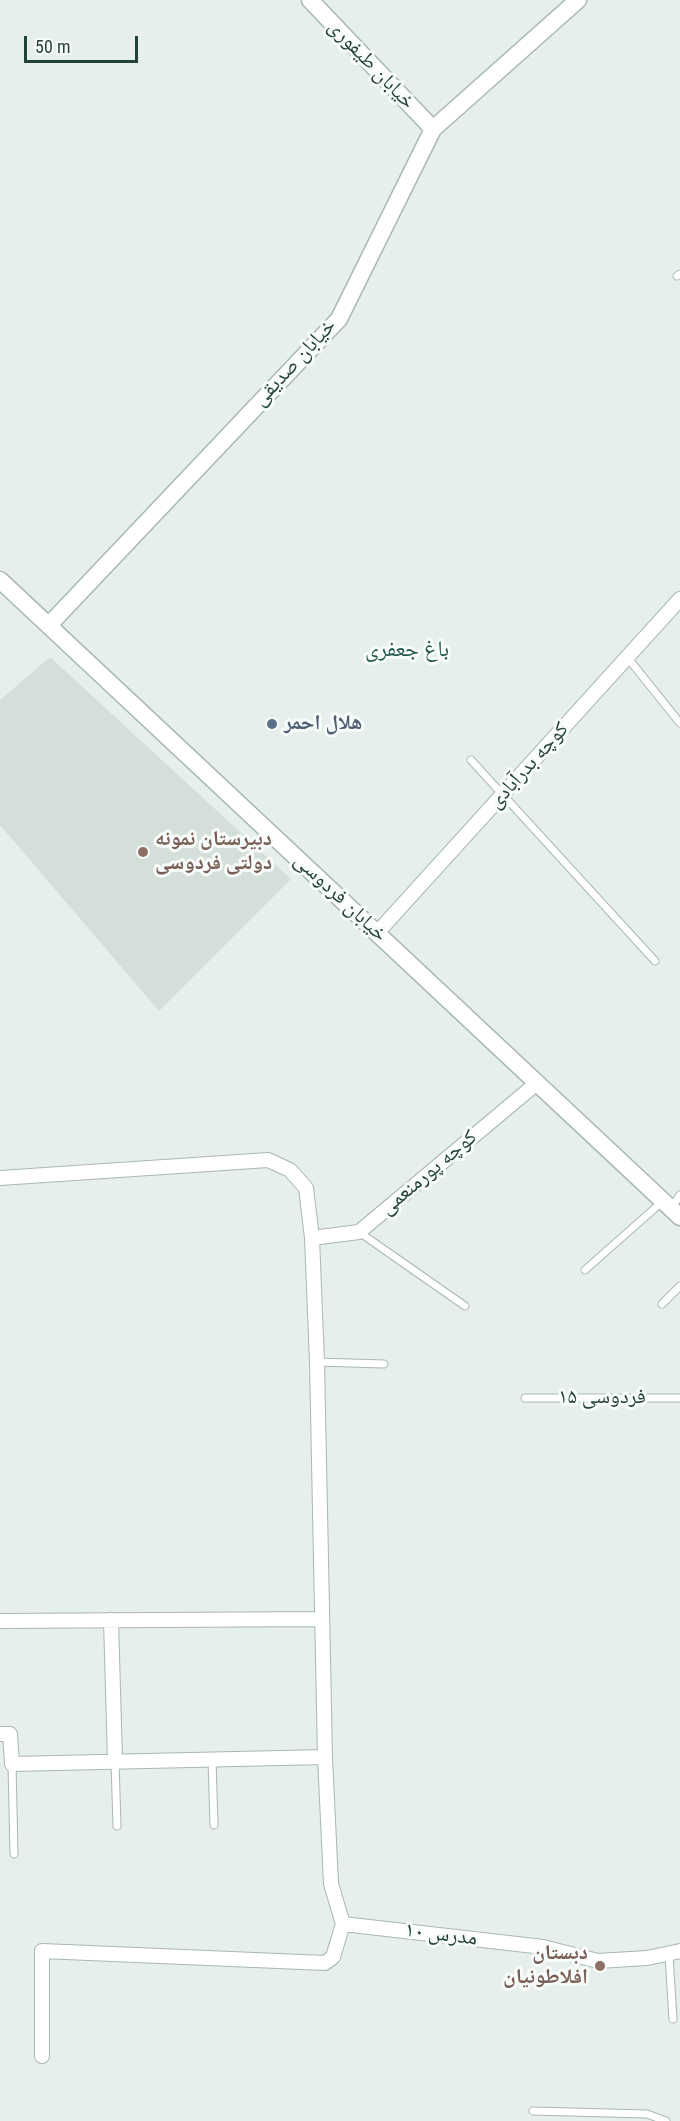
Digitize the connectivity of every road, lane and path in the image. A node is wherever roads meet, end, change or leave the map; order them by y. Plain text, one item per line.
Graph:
1 (310, 0) edge
2 (578, 0) edge
3 (433, 129) junction
4 (0, 580) edge
5 (680, 599) edge
6 (49, 626) junction
7 (627, 657) junction
8 (680, 723) edge
9 (471, 760) dead end
10 (502, 795) junction
11 (377, 933) junction
12 (655, 961) dead end
13 (537, 1083) junction
14 (0, 1178) edge
15 (673, 1205) edge
16 (359, 1232) junction
17 (312, 1238) junction
18 (585, 1270) dead end
19 (680, 1286) edge
20 (662, 1304) dead end
21 (465, 1306) dead end
22 (317, 1362) junction
23 (384, 1364) dead end
24 (525, 1398) dead end
25 (680, 1398) edge
26 (320, 1618) junction
27 (111, 1620) junction
28 (0, 1621) edge
29 (0, 1734) edge
30 (325, 1757) junction
31 (212, 1759) junction
32 (115, 1761) junction
33 (12, 1764) junction
34 (214, 1825) dead end
35 (117, 1826) dead end
36 (14, 1854) dead end
37 (343, 1924) junction
38 (675, 1953) edge
39 (673, 2019) dead end
40 (42, 2056) dead end
41 (533, 2111) dead end
42 (666, 2121) edge

1 - 3 street, خیابان طیفوری
2 - 3 street, خیابان صدیقی
3 - 6 street, خیابان صدیقی
4 - 6 street, خیابان فردوسی
5 - 7 street, کوچه بدرآبادی
6 - 11 street, خیابان فردوسی
7 - 8 lane
7 - 10 street, کوچه بدرآبادی
9 - 10 lane
10 - 11 street, کوچه بدرآبادی
10 - 12 lane
11 - 13 street, خیابان فردوسی
13 - 15 street, خیابان فردوسی
13 - 16 street, کوچه پورمنعمی
14 - 17 street
15 - 18 lane
16 - 17 street
16 - 21 lane
17 - 22 street
19 - 20 lane
22 - 23 lane
22 - 26 street
24 - 25 lane, فردوسی ۱۵
26 - 27 street
26 - 30 street
27 - 28 street
27 - 32 street
29 - 33 street
30 - 31 street
30 - 37 street
31 - 32 street
31 - 34 lane
32 - 33 street
32 - 35 lane
33 - 36 lane
37 - 38 street, مدرس ۱۰
37 - 40 street
38 - 39 lane
41 - 42 lane

